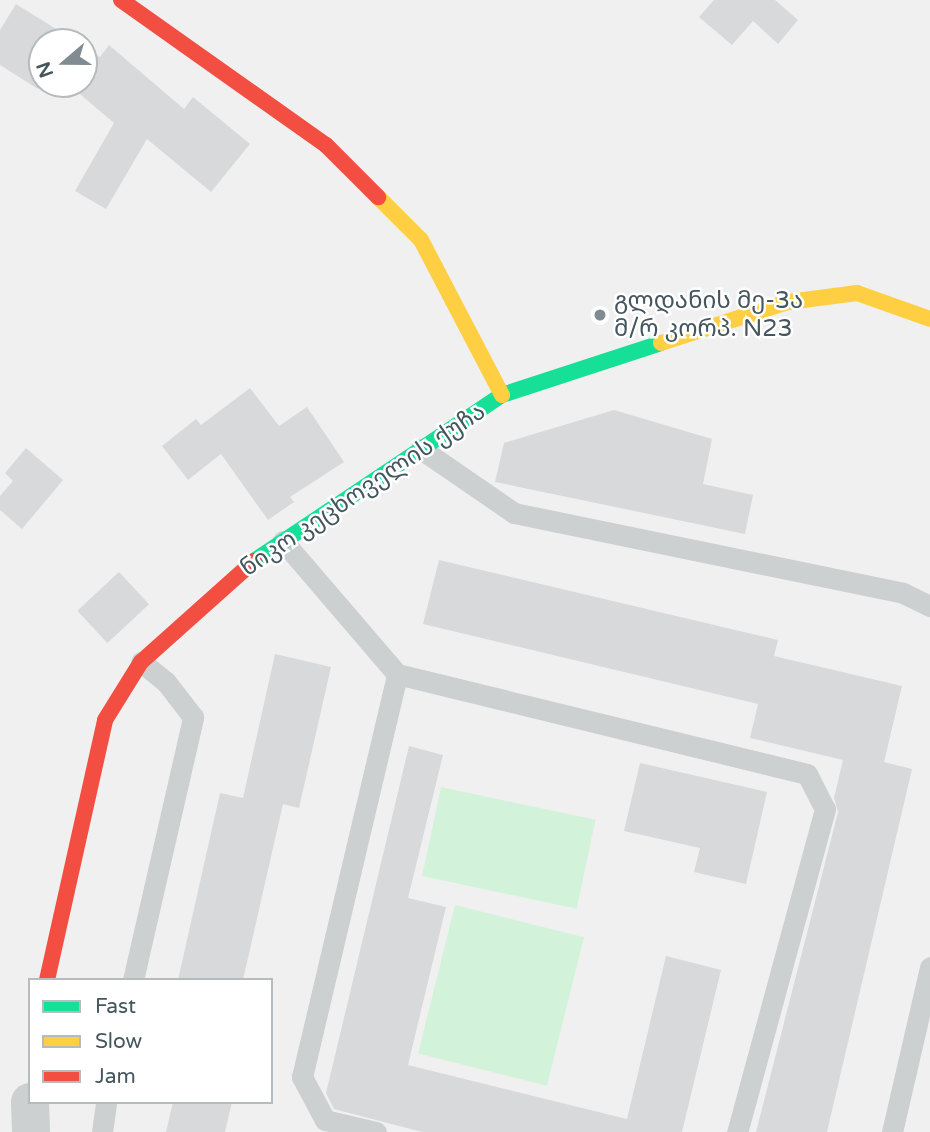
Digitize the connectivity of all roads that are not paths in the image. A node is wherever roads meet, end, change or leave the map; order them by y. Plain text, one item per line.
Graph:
1 (121, 0) edge
2 (930, 319) edge
3 (502, 395) junction
4 (421, 449) junction
5 (283, 541) junction
6 (930, 606) edge
7 (141, 662) junction
8 (397, 674) junction
9 (930, 967) edge
10 (47, 978) edge
11 (133, 978) edge
12 (30, 1104) edge
13 (106, 1104) edge
14 (31, 1132) edge
15 (102, 1132) edge
16 (376, 1132) edge
17 (737, 1132) edge
18 (892, 1132) edge

1 - 3 street
2 - 3 street, ნიკო კეცხოველის ქუჩა
3 - 4 street, ნიკო კეცხოველის ქუჩა
4 - 5 street, ნიკო კეცხოველის ქუჩა
4 - 6 lane
5 - 7 street, ნიკო კეცხოველის ქუჩა
5 - 8 lane
7 - 10 street, ნიკო კეცხოველის ქუჩა
7 - 11 lane
8 - 16 lane
8 - 17 lane
9 - 18 lane
12 - 14 street
13 - 15 lane

